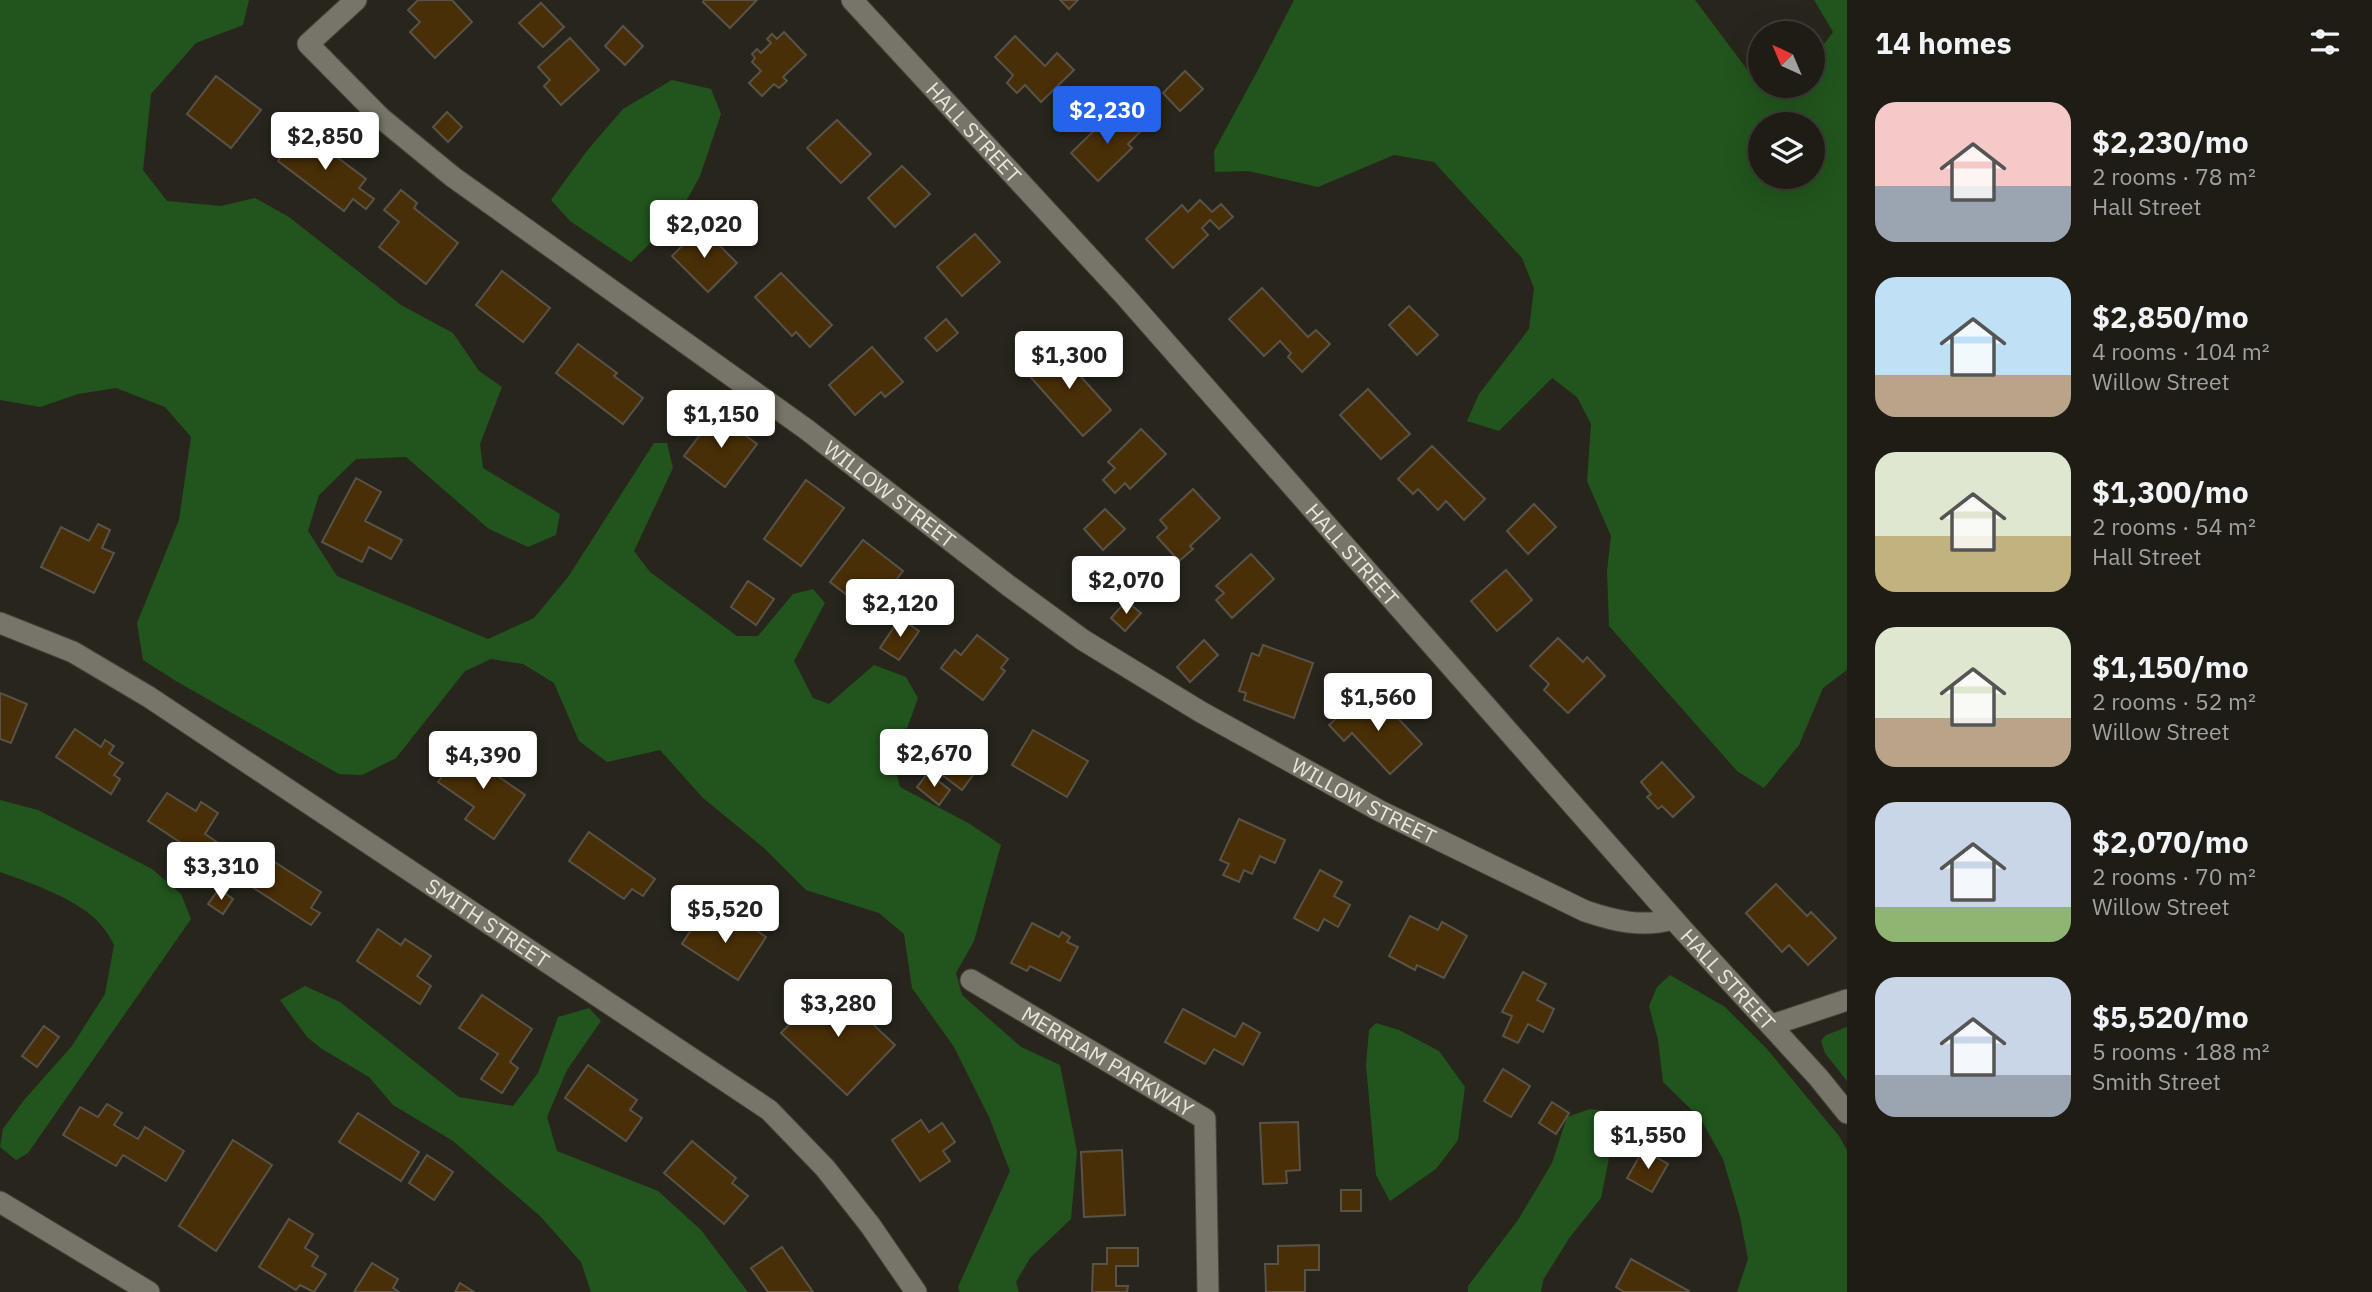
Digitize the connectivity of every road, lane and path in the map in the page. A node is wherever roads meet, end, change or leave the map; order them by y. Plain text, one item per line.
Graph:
1 (356, 0) edge
2 (852, 0) edge
3 (0, 623) edge
4 (1673, 919) junction
5 (971, 980) dead end
6 (1847, 1000) edge
7 (1772, 1025) junction
8 (1847, 1113) edge
9 (2, 1208) edge
10 (149, 1292) edge
11 (916, 1292) edge
12 (1208, 1292) edge

1 - 4 street, WILLOW STREET
2 - 4 street, HALL STREET
3 - 11 street, SMITH STREET
4 - 7 street, HALL STREET
5 - 12 street, MERRIAM PARKWAY
6 - 7 street
7 - 8 street, HALL STREET
9 - 10 street

